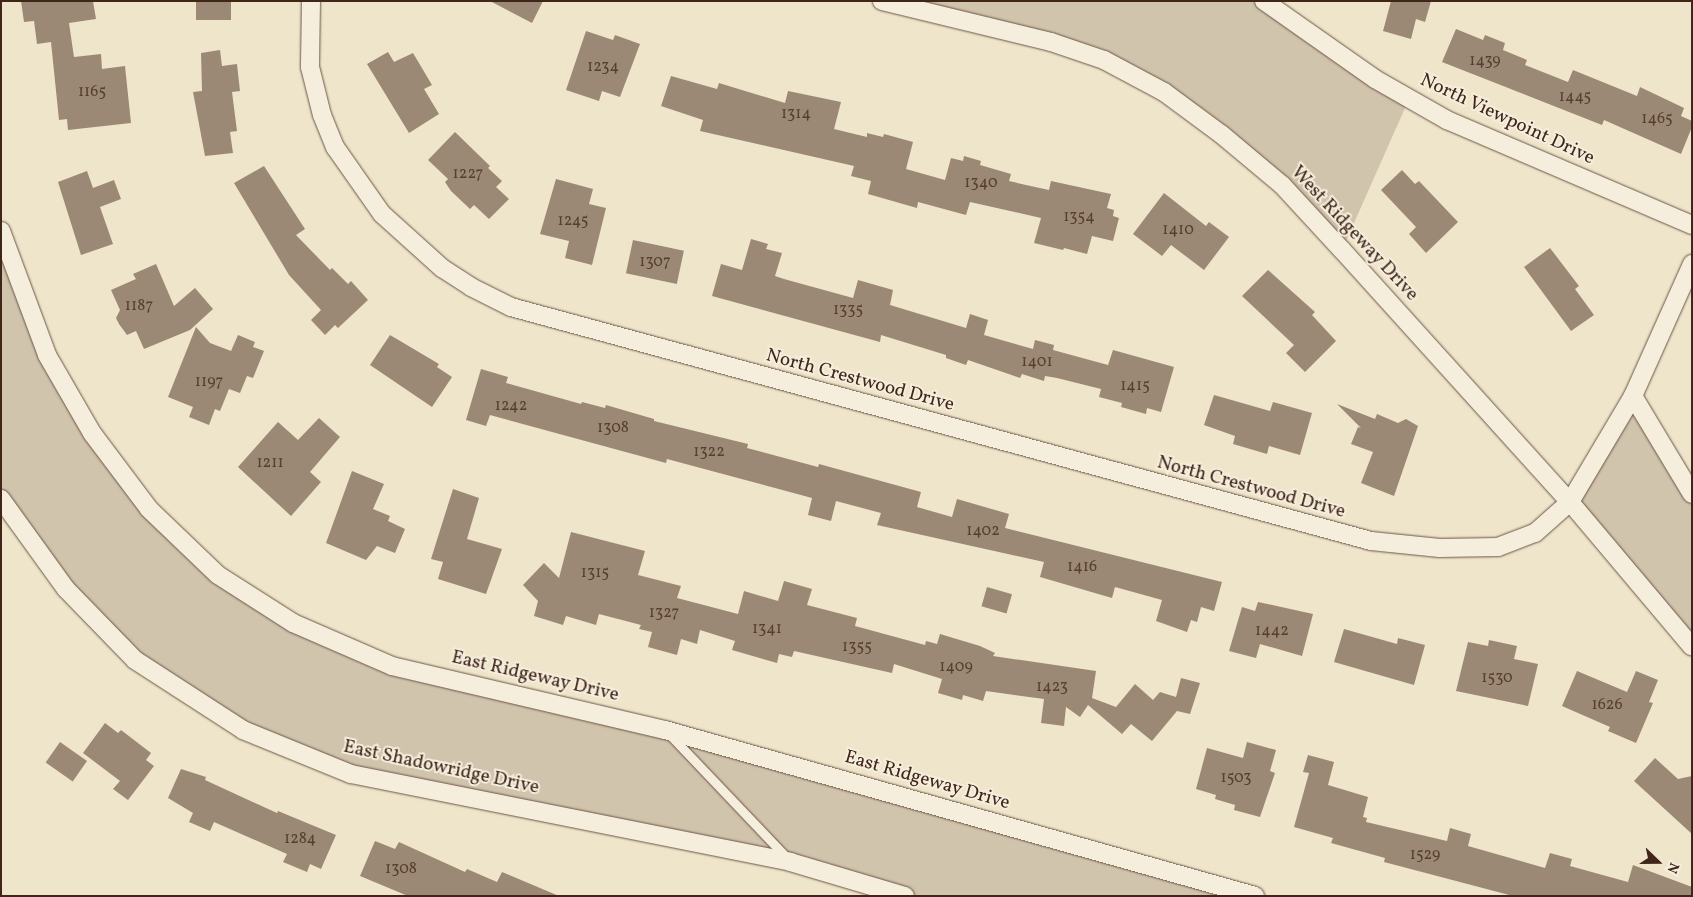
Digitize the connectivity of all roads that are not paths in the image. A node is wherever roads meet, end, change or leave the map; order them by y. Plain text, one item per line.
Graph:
1 (311, 1) edge
2 (882, 1) edge
3 (1264, 1) edge
4 (1692, 225) edge
5 (1, 231) edge
6 (1692, 264) edge
7 (1633, 396) junction
8 (1692, 494) edge
9 (1, 499) edge
10 (1570, 502) junction
11 (1692, 647) edge
12 (665, 730) junction
13 (790, 862) junction
14 (905, 896) edge
15 (1255, 896) edge

1 - 10 street, North Crestwood Drive
2 - 10 street, West Ridgeway Drive
3 - 4 street, North Viewpoint Drive
5 - 12 street, East Ridgeway Drive
6 - 7 street, North Crestwood Drive
7 - 8 street
7 - 10 street, North Crestwood Drive
9 - 13 street, East Shadowridge Drive
10 - 11 street, West Ridgeway Drive
12 - 13 lane
12 - 15 street, East Ridgeway Drive
13 - 14 street, East Shadowridge Drive

